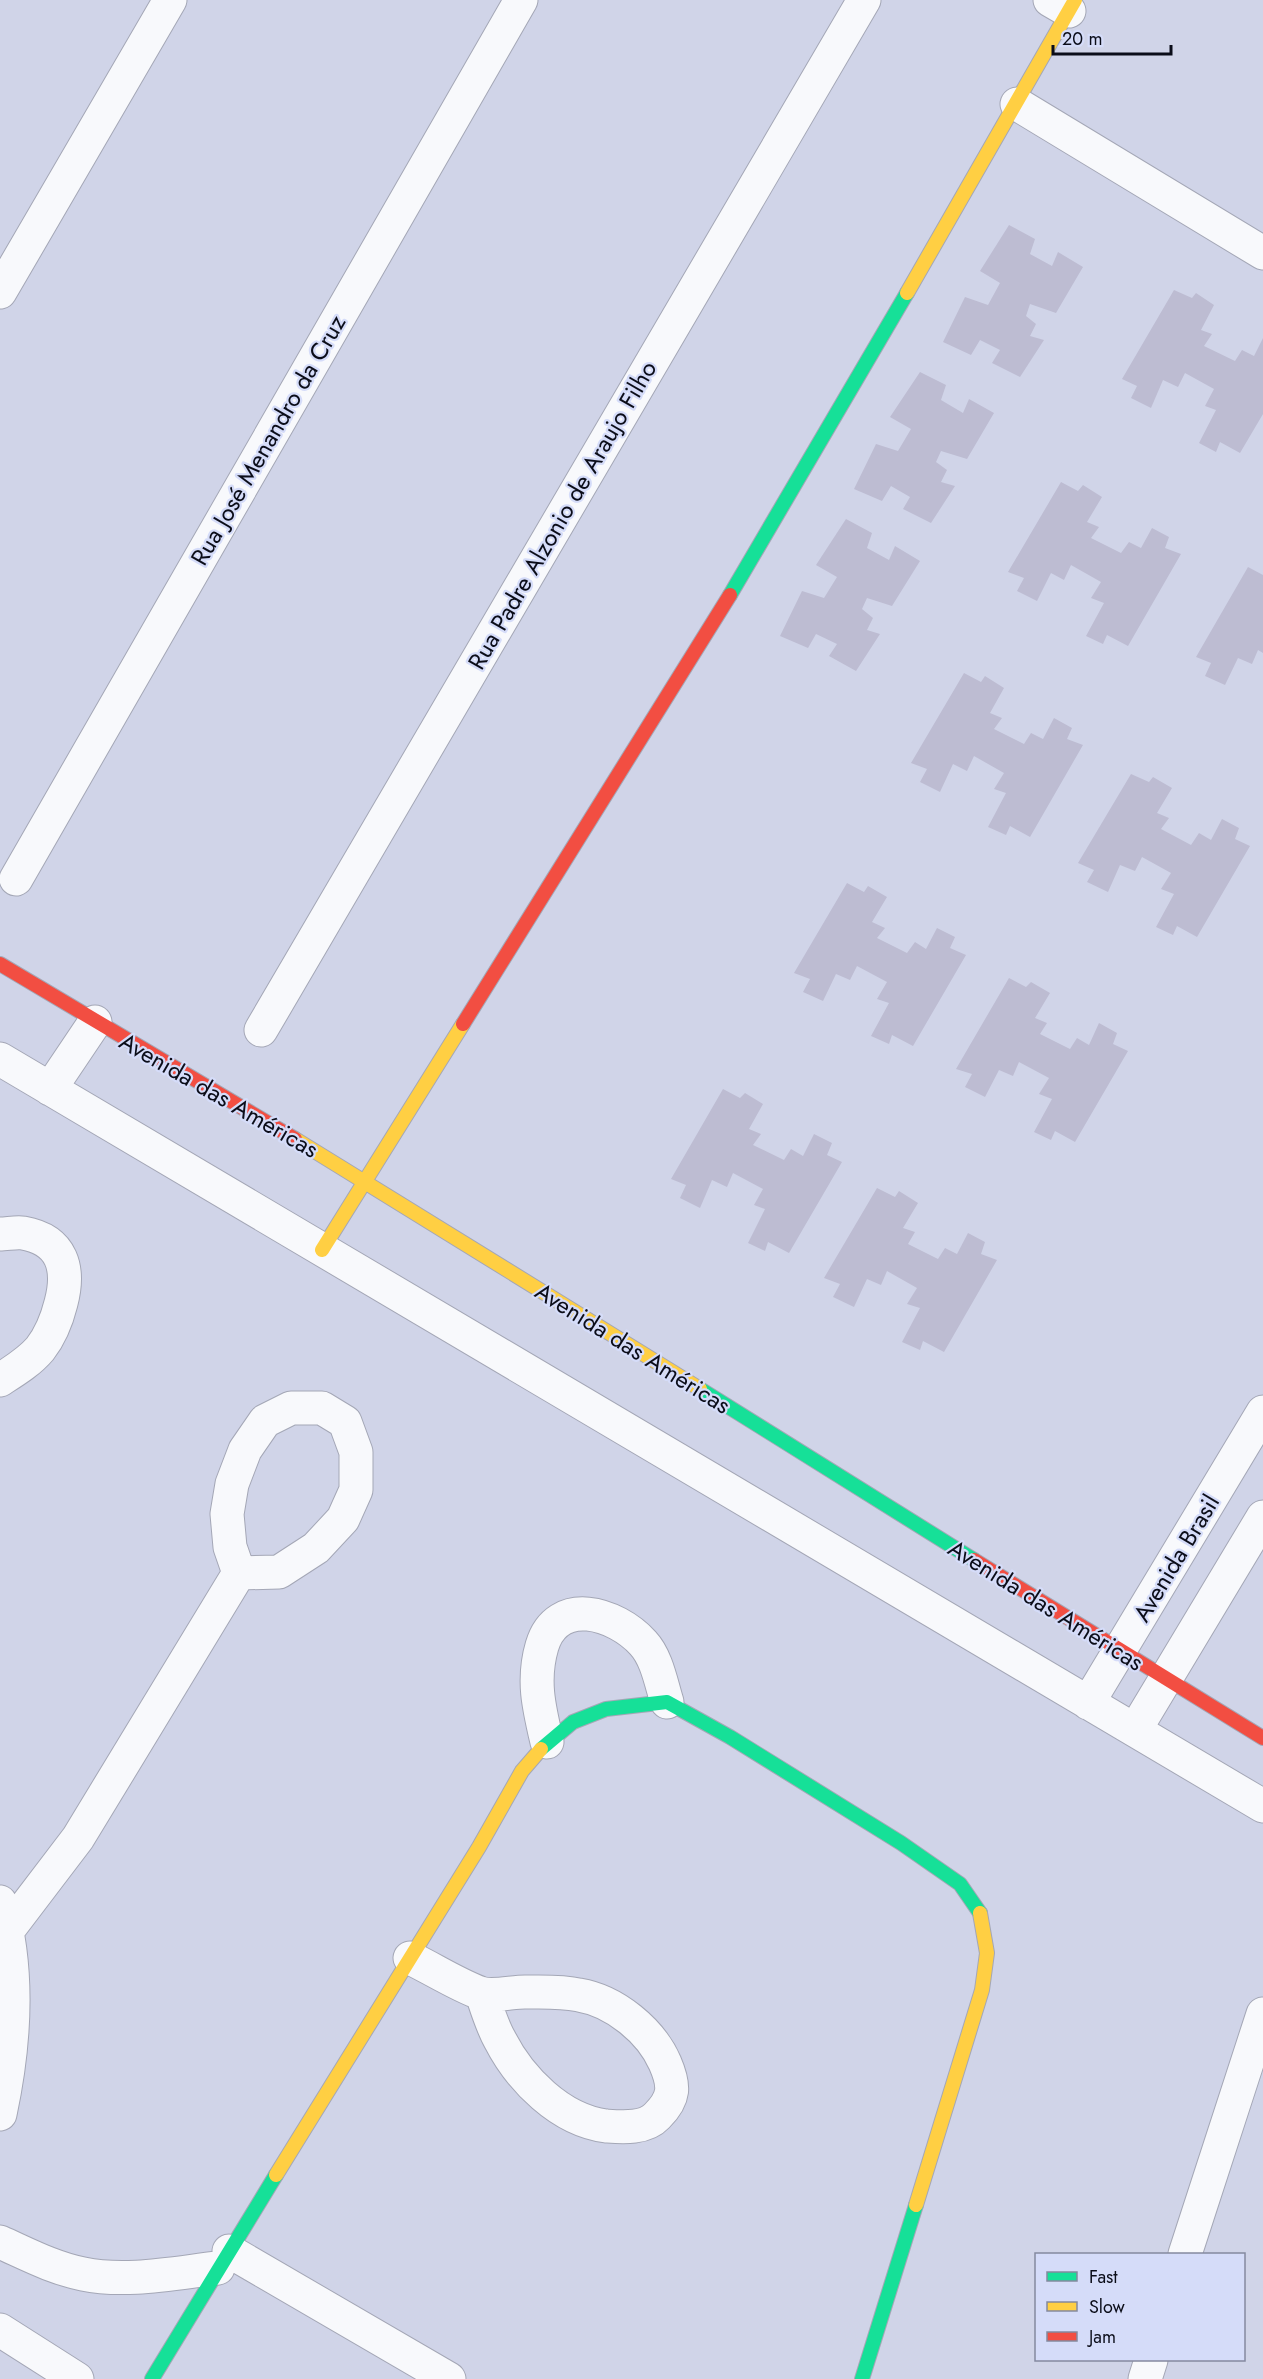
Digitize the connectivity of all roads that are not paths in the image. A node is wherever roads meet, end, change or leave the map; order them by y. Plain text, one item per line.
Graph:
1 (170, 0) edge
2 (521, 0) edge
3 (864, 0) edge
4 (1065, 4) edge
5 (1017, 104) junction
6 (1263, 253) edge
7 (0, 292) edge
8 (16, 879) dead end
9 (0, 964) edge
10 (95, 1022) junction
11 (261, 1030) dead end
12 (0, 1059) edge
13 (50, 1089) junction
14 (366, 1181) junction
15 (0, 1234) edge
16 (322, 1250) junction
17 (0, 1380) edge
18 (1263, 1412) edge
19 (1263, 1517) edge
20 (239, 1573) junction
21 (1119, 1651) junction
22 (1166, 1679) junction
23 (667, 1702) junction
24 (1088, 1703) junction
25 (1135, 1730) junction
26 (1263, 1738) edge
27 (547, 1742) junction
28 (1263, 1806) edge
29 (4, 1916) edge
30 (410, 1958) junction
31 (482, 1994) junction
32 (1263, 2014) edge
33 (0, 2114) edge
34 (0, 2241) edge
35 (1185, 2253) edge
36 (223, 2259) junction
37 (0, 2330) edge
38 (1151, 2361) edge
39 (77, 2379) edge
40 (152, 2379) edge
41 (449, 2379) edge
42 (862, 2379) edge
43 (1145, 2379) edge

1 - 7 street
2 - 8 street, Rua José Menandro da Cruz
3 - 11 street, Rua Padre Alzonio de Araujo Filho
4 - 5 street
5 - 6 street
5 - 14 street
9 - 10 street, Avenida das Américas
10 - 13 street
10 - 14 street, Avenida das Américas
12 - 13 street
13 - 16 street
14 - 16 street
14 - 21 street, Avenida das Américas
15 - 17 street
16 - 24 street
18 - 21 street, Avenida Brasil
19 - 22 street
20 - 20 street
20 - 29 street
21 - 22 street, Avenida das Américas
21 - 24 street, Avenida Brasil
22 - 25 street
22 - 26 street, Avenida das Américas
23 - 27 street
23 - 27 street
23 - 42 street
24 - 25 street
25 - 28 street
27 - 30 street
29 - 33 street
30 - 31 street
30 - 36 street
31 - 31 street
32 - 35 street
34 - 36 street
36 - 40 street
36 - 41 street
37 - 39 street
38 - 43 street

